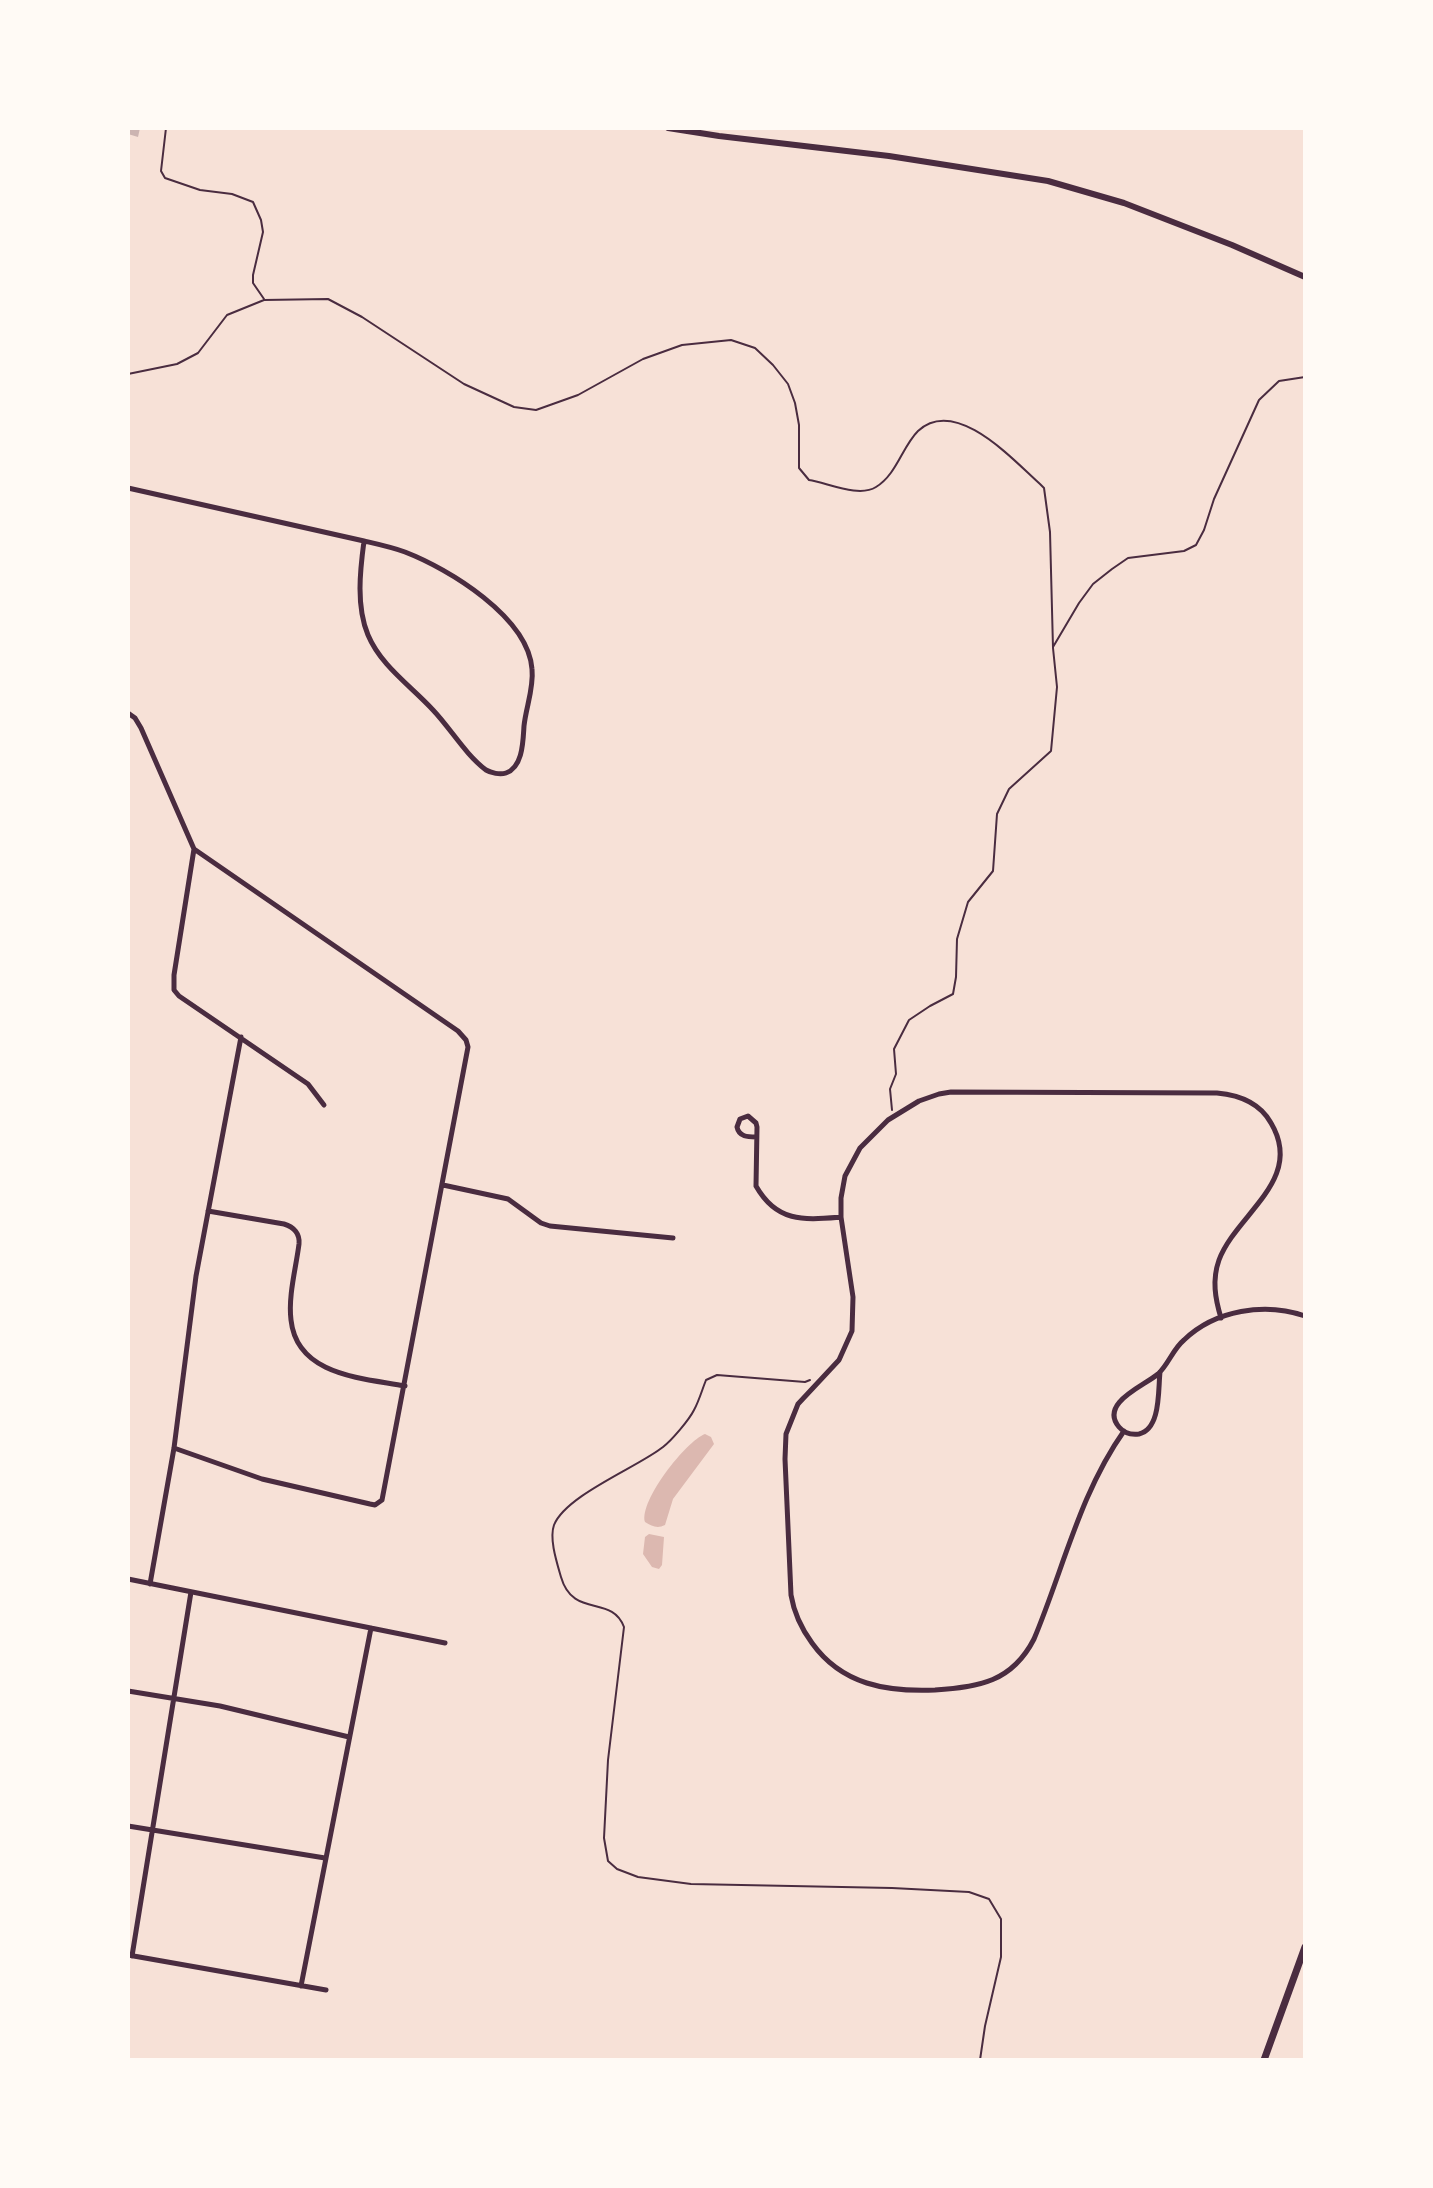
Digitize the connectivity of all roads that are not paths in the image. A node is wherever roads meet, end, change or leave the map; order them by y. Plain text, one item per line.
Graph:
1 (668, 128) edge
2 (1305, 277) edge
3 (128, 488) edge
4 (364, 541) junction
5 (128, 713) edge
6 (194, 849) junction
7 (241, 1037) junction
8 (324, 1105) dead end
9 (756, 1137) junction
10 (443, 1185) junction
11 (208, 1210) junction
12 (841, 1217) junction
13 (673, 1238) dead end
14 (1305, 1316) edge
15 (1221, 1318) junction
16 (1160, 1372) junction
17 (405, 1386) junction
18 (1124, 1431) junction
19 (174, 1448) junction
20 (128, 1579) edge
21 (150, 1584) junction
22 (191, 1592) junction
23 (372, 1629) junction
24 (445, 1643) dead end
25 (128, 1691) edge
26 (174, 1698) junction
27 (349, 1737) junction
28 (128, 1826) edge
29 (153, 1829) junction
30 (325, 1858) junction
31 (1305, 1947) edge
32 (130, 1955) edge
33 (301, 1986) junction
34 (326, 1990) dead end
35 (1264, 2060) edge

1 - 2 street
3 - 4 street
4 - 4 street
5 - 6 street
6 - 7 street
6 - 10 street
7 - 8 street
7 - 11 street
9 - 9 street
9 - 12 street
10 - 13 street
10 - 17 street
11 - 17 street
11 - 19 street
12 - 15 street
12 - 18 street
14 - 15 street
15 - 16 street
16 - 18 street
16 - 18 street
17 - 19 street
19 - 21 street
20 - 21 street
21 - 22 street
22 - 23 street
22 - 26 street
23 - 24 street
23 - 27 street
25 - 26 street
26 - 27 street
26 - 29 street
27 - 30 street
28 - 29 street
29 - 30 street
29 - 32 street
30 - 33 street
31 - 35 main road
32 - 33 street
33 - 34 street

